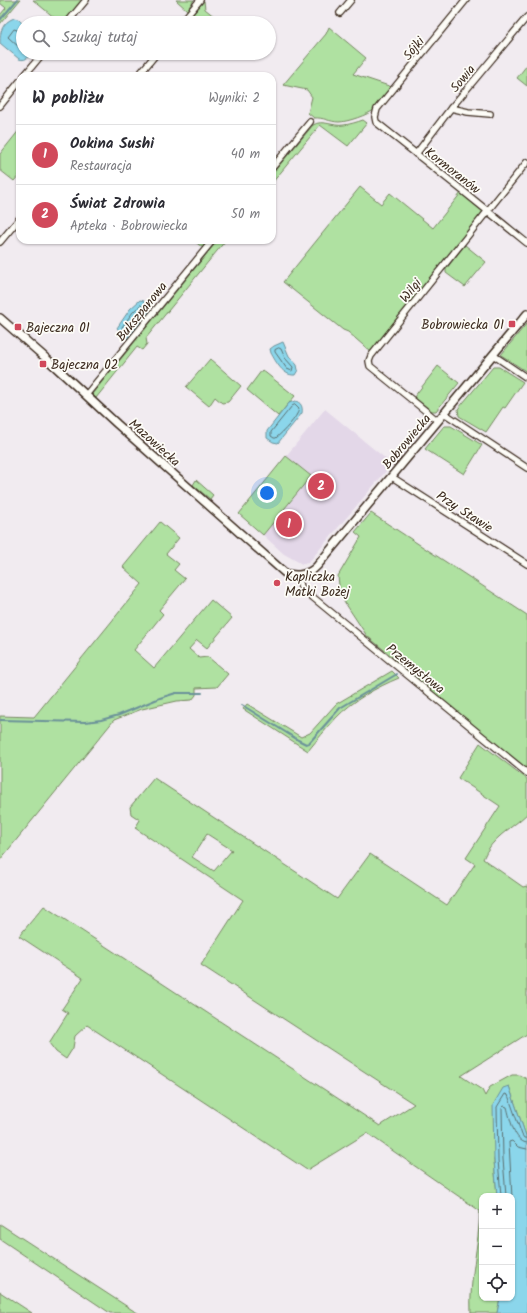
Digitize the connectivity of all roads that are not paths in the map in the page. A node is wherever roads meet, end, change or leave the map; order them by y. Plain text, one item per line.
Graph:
1 (86, 0) edge
2 (200, 0) edge
3 (351, 0) edge
4 (466, 0) edge
5 (340, 13) dead end
6 (73, 16) edge
7 (187, 16) edge
8 (527, 17) edge
9 (37, 60) edge
10 (151, 60) edge
11 (27, 72) edge
12 (141, 72) edge
13 (16, 86) edge
14 (0, 106) edge
15 (452, 108) junction
16 (377, 109) joint
17 (490, 114) dead end
18 (310, 122) dead end
19 (416, 154) junction
20 (527, 162) edge
21 (276, 163) edge
22 (488, 211) junction
23 (16, 223) edge
24 (0, 242) edge
25 (527, 243) edge
26 (210, 244) edge
27 (527, 314) edge
28 (0, 318) edge
29 (493, 355) junction
30 (527, 378) edge
31 (86, 395) junction
32 (444, 413) junction
33 (438, 421) junction
34 (527, 468) edge
35 (392, 477) junction
36 (527, 564) edge
37 (298, 575) junction
38 (527, 773) edge

1 - 6 street
2 - 7 street
3 - 5 street
4 - 16 street, Sójki
8 - 15 street, Sowia
9 - 11 street
10 - 12 street
13 - 14 street
15 - 17 street
15 - 19 street, Sowia
16 - 19 street, Kormoranów
18 - 21 street
19 - 22 street, Kormoranów
20 - 22 street, Wilgi
22 - 25 street, Kormoranów
22 - 33 street, Wilgi
23 - 24 street
26 - 31 street, Bukszpanowa
27 - 29 street, Bobrowiecka
28 - 31 street, Mazowiecka
29 - 30 street
29 - 32 street, Bobrowiecka
31 - 37 street, Mazowiecka
32 - 33 street, Bobrowiecka
32 - 34 street
33 - 35 street, Bobrowiecka
35 - 36 street, Przy Stawie
35 - 37 street, Bobrowiecka
37 - 38 street, Przemysłowa

